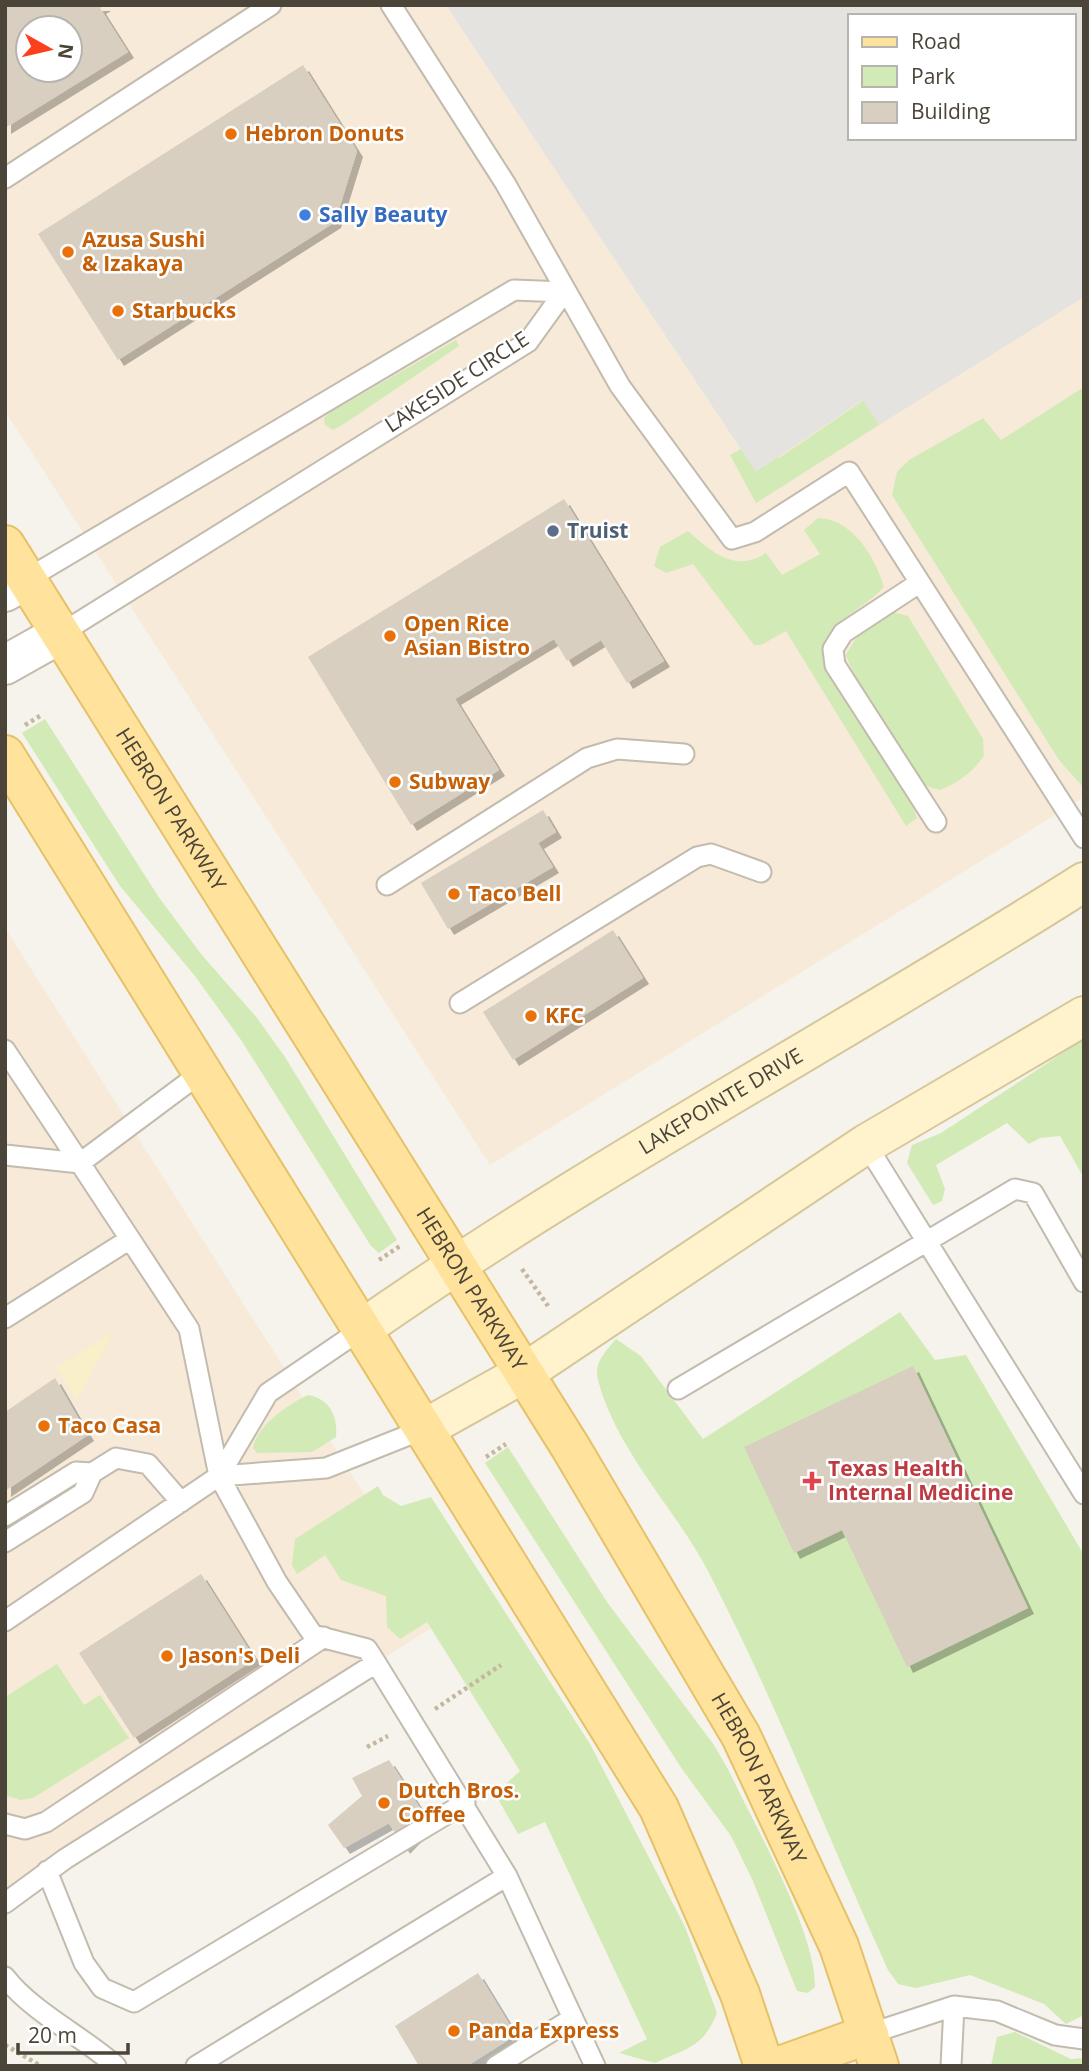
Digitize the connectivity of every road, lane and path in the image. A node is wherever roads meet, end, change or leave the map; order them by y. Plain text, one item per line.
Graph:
1 (271, 5) edge
2 (391, 5) edge
3 (5, 178) edge
4 (564, 292) junction
5 (5, 545) edge
6 (919, 583) junction
7 (16, 586) edge
8 (60, 634) junction
9 (5, 665) edge
10 (684, 754) dead end
11 (5, 755) edge
12 (936, 822) dead end
13 (1084, 838) edge
14 (761, 872) dead end
15 (1084, 882) edge
16 (387, 885) dead end
17 (460, 1003) dead end
18 (1084, 1016) edge
19 (5, 1050) edge
20 (202, 1072) junction
21 (866, 1144) junction
22 (5, 1155) edge
23 (80, 1163) junction
24 (130, 1239) junction
25 (925, 1242) junction
26 (401, 1246) dead end
27 (379, 1260) dead end
28 (456, 1263) junction
29 (522, 1269) dead end
30 (1084, 1282) edge
31 (548, 1306) dead end
32 (5, 1318) edge
33 (362, 1329) junction
34 (524, 1373) junction
35 (678, 1389) dead end
36 (424, 1429) junction
37 (506, 1444) dead end
38 (482, 1460) dead end
39 (92, 1473) junction
40 (219, 1476) junction
41 (1084, 1494) edge
42 (181, 1502) junction
43 (5, 1516) edge
44 (5, 1542) edge
45 (5, 1621) edge
46 (324, 1637) junction
47 (376, 1663) junction
48 (465, 1803) junction
49 (5, 1824) edge
50 (47, 1871) junction
51 (508, 1876) junction
52 (5, 1903) edge
53 (5, 1977) edge
54 (954, 2006) junction
55 (573, 2018) junction
56 (1084, 2039) edge
57 (5, 2045) edge
58 (874, 2050) edge
59 (206, 2063) edge
60 (41, 2066) edge
61 (116, 2066) edge
62 (496, 2066) edge
63 (595, 2066) edge
64 (764, 2066) edge
65 (779, 2066) edge
66 (951, 2066) edge

1 - 3 lane
2 - 4 lane
4 - 6 lane
4 - 7 lane
4 - 8 lane, LAKESIDE CIRCLE
5 - 7 main road, HEBRON PARKWAY
6 - 12 lane
6 - 13 lane
7 - 8 main road, HEBRON PARKWAY
8 - 9 street, LAKESIDE CIRCLE
8 - 28 main road, HEBRON PARKWAY
10 - 16 lane
11 - 20 main road
14 - 17 lane
15 - 28 main road, LAKEPOINTE DRIVE
18 - 21 main road
19 - 23 lane
20 - 23 lane
20 - 33 main road
21 - 25 lane
21 - 34 main road
22 - 23 lane
23 - 24 lane
24 - 32 lane
24 - 40 lane
25 - 30 lane
25 - 35 lane
25 - 41 lane
26 - 27 path
28 - 33 main road, LAKEPOINTE DRIVE
28 - 34 main road, HEBRON PARKWAY
29 - 31 path
33 - 36 main road
33 - 40 lane
34 - 36 main road
34 - 58 main road, HEBRON PARKWAY
36 - 40 lane
36 - 64 main road
37 - 38 path
39 - 42 lane
39 - 43 lane
39 - 44 lane
40 - 42 lane
40 - 46 lane
42 - 45 lane
46 - 47 lane
46 - 49 lane
47 - 48 lane
47 - 50 lane
48 - 50 lane
48 - 51 lane
50 - 52 lane
51 - 55 lane
51 - 59 lane
53 - 61 lane
54 - 56 lane
54 - 58 lane
54 - 66 lane
55 - 62 lane
55 - 63 lane
57 - 60 path
58 - 65 main road

